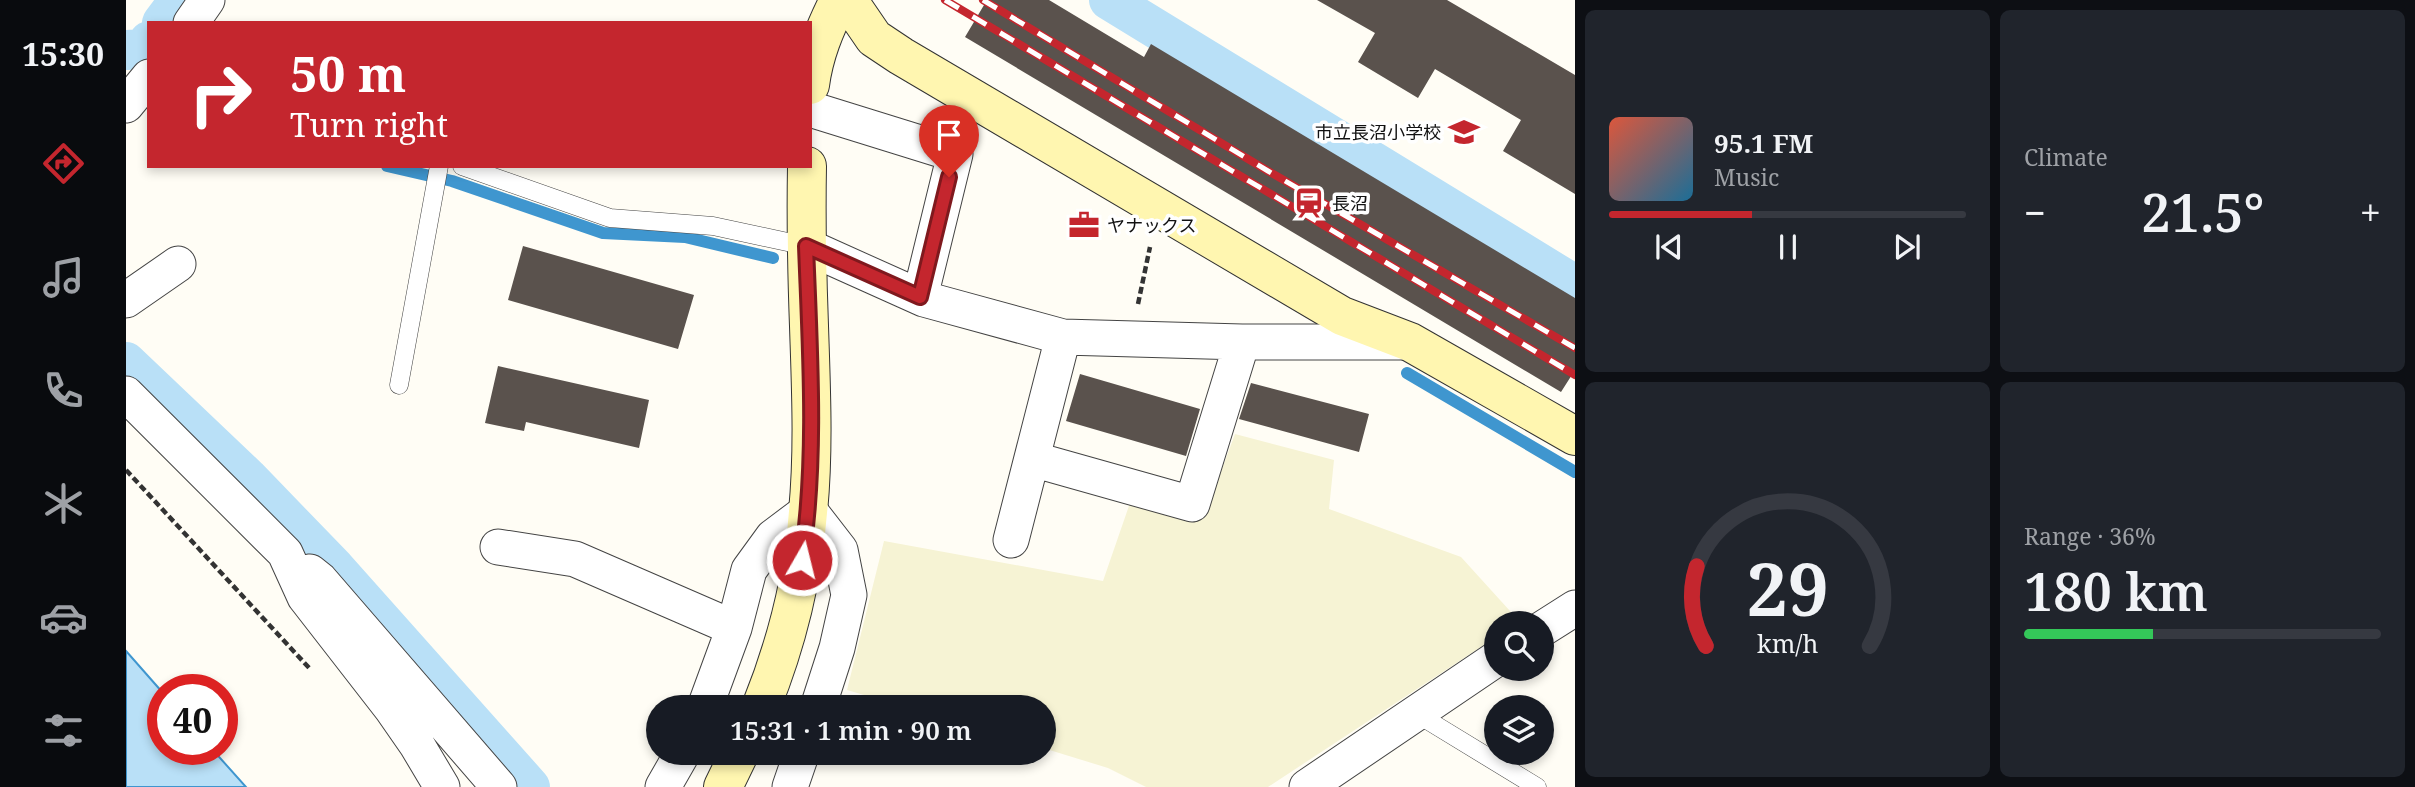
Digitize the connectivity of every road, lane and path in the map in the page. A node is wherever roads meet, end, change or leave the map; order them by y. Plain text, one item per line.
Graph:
1 (207, 0) edge
2 (839, 0) edge
3 (848, 0) edge
4 (192, 21) edge
5 (812, 70) edge
6 (147, 80) edge
7 (126, 106) edge
8 (812, 110) edge
9 (439, 168) edge
10 (468, 168) edge
11 (807, 168) edge
12 (1159, 207) junction
13 (806, 246) junction
14 (178, 264) dead end
15 (920, 297) junction
16 (126, 300) edge
17 (1063, 337) junction
18 (1131, 339) junction
19 (1242, 342) junction
20 (1410, 342) junction
21 (399, 385) dead end
22 (126, 394) edge
23 (1575, 436) edge
24 (1031, 459) junction
25 (126, 470) edge
26 (809, 510) junction
27 (1011, 540) dead end
28 (498, 547) dead end
29 (285, 553) junction
30 (1575, 608) edge
31 (1554, 621) edge
32 (734, 628) junction
33 (1484, 667) edge
34 (320, 680) dead end
35 (709, 695) edge
36 (766, 695) edge
37 (822, 695) edge
38 (1414, 712) junction
39 (676, 765) edge
40 (734, 765) edge
41 (798, 765) edge
42 (1348, 778) edge
43 (442, 787) edge
44 (499, 787) edge
45 (663, 787) edge
46 (723, 787) edge
47 (790, 787) edge
48 (1307, 787) edge
49 (1537, 787) edge

1 - 4 street
2 - 5 street
3 - 12 street
6 - 7 street
8 - 15 street
9 - 21 lane
10 - 13 lane
11 - 13 street
12 - 18 path
12 - 20 street
13 - 15 street
13 - 26 street
14 - 16 street
15 - 17 street
17 - 18 street
17 - 24 street
18 - 19 street
19 - 20 street
19 - 24 street
20 - 23 street
22 - 29 street
24 - 27 street
25 - 34 path
26 - 32 street
26 - 36 street
26 - 37 street
28 - 32 street
29 - 43 street
29 - 44 street
30 - 31 street
32 - 35 street
33 - 38 street
38 - 42 street
38 - 49 lane
39 - 45 street
40 - 46 street
41 - 47 street
42 - 48 street

